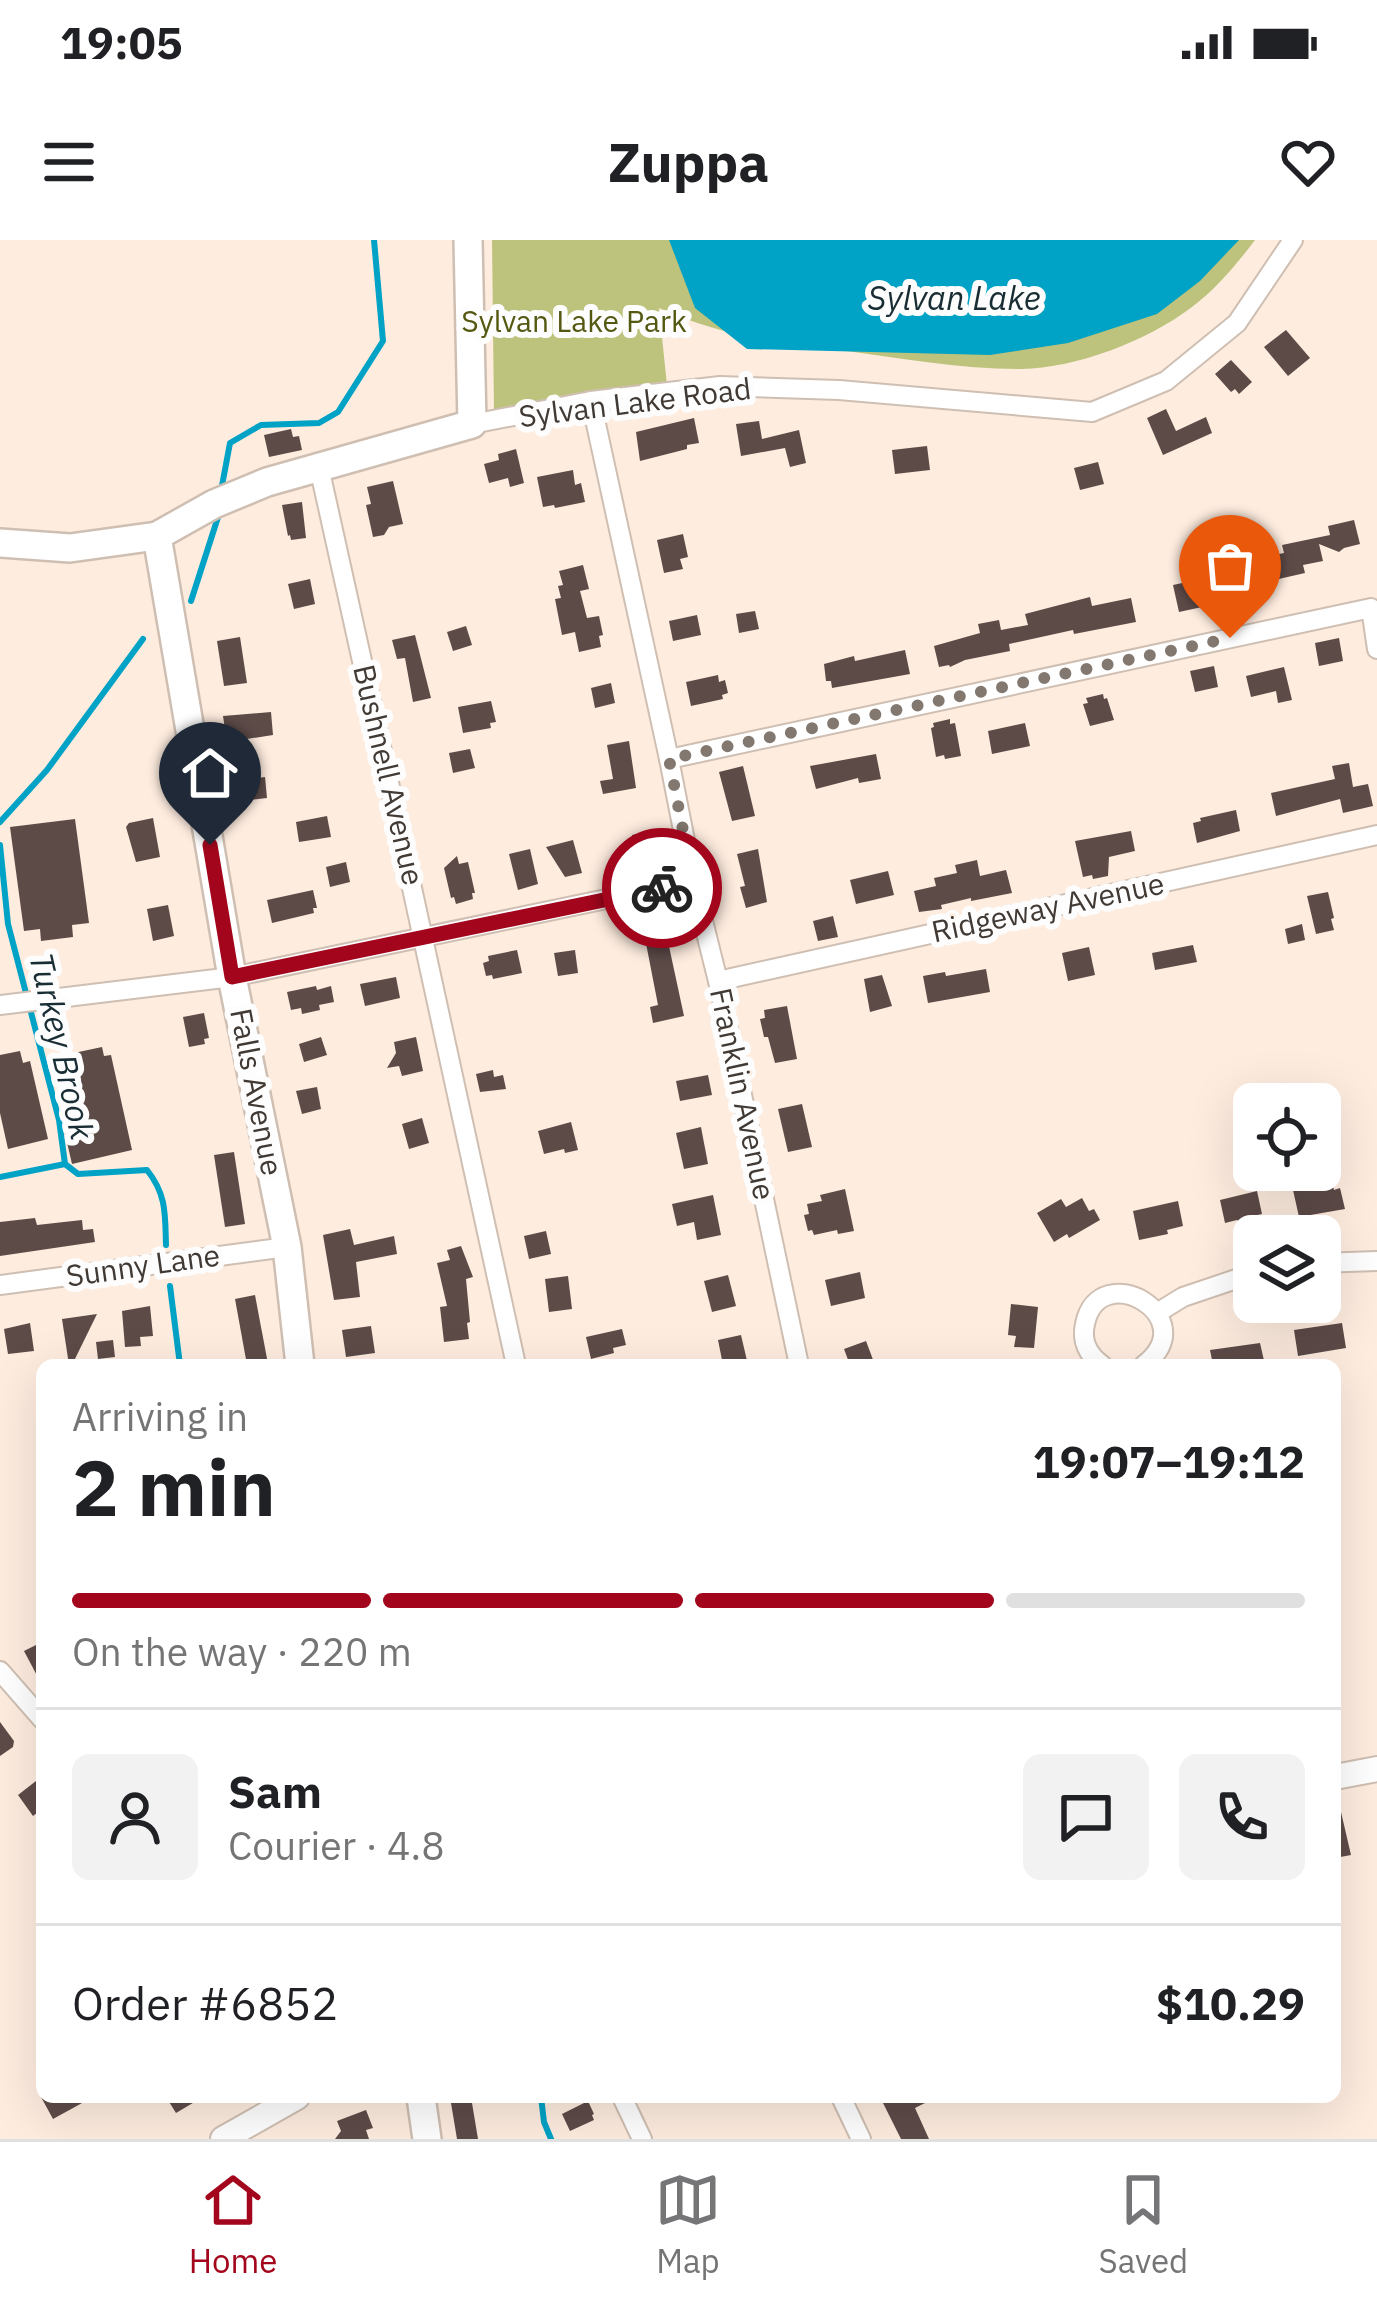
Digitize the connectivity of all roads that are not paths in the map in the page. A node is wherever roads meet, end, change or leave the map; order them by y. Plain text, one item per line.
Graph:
1 (468, 240) edge
2 (1293, 240) edge
3 (591, 401) junction
4 (472, 424) junction
5 (320, 467) junction
6 (157, 536) junction
7 (0, 543) edge
8 (1377, 649) edge
9 (669, 759) junction
10 (1377, 835) edge
11 (693, 881) junction
12 (425, 939) junction
13 (232, 977) junction
14 (718, 981) junction
15 (8, 1004) edge
16 (286, 1247) junction
17 (1377, 1261) edge
18 (1341, 1262) edge
19 (1233, 1281) edge
20 (0, 1286) edge
21 (1157, 1313) junction
22 (299, 1359) edge
23 (515, 1359) edge
24 (798, 1359) edge
25 (1096, 1359) edge
26 (1150, 1359) edge
27 (0, 1671) edge
28 (36, 1712) edge
29 (1377, 1769) edge
30 (1341, 1776) edge
31 (286, 2103) edge
32 (422, 2103) edge
33 (625, 2103) edge
34 (845, 2103) edge
35 (223, 2139) edge
36 (427, 2139) edge
37 (642, 2139) edge
38 (861, 2139) edge

1 - 4 main road
2 - 3 street, Sylvan Lake Road
3 - 4 street, Sylvan Lake Road
3 - 9 street, Franklin Avenue
4 - 5 main road, Sylvan Lake Road
5 - 6 main road, Sylvan Lake Road
5 - 12 street, Bushnell Avenue
6 - 7 main road, Sylvan Lake Road
6 - 13 main road, Falls Avenue
8 - 9 street
9 - 11 street, Franklin Avenue
10 - 14 street, Ridgeway Avenue
11 - 12 street
11 - 14 street, Franklin Avenue
12 - 13 street
12 - 23 street, Bushnell Avenue
13 - 15 street
13 - 16 main road, Falls Avenue
14 - 24 street, Franklin Avenue
16 - 20 street, Sunny Lane
16 - 22 main road, Falls Avenue
17 - 18 street
19 - 21 street
21 - 25 street
21 - 26 street
27 - 28 street
29 - 30 street
31 - 35 street
32 - 36 main road
33 - 37 street
34 - 38 street

